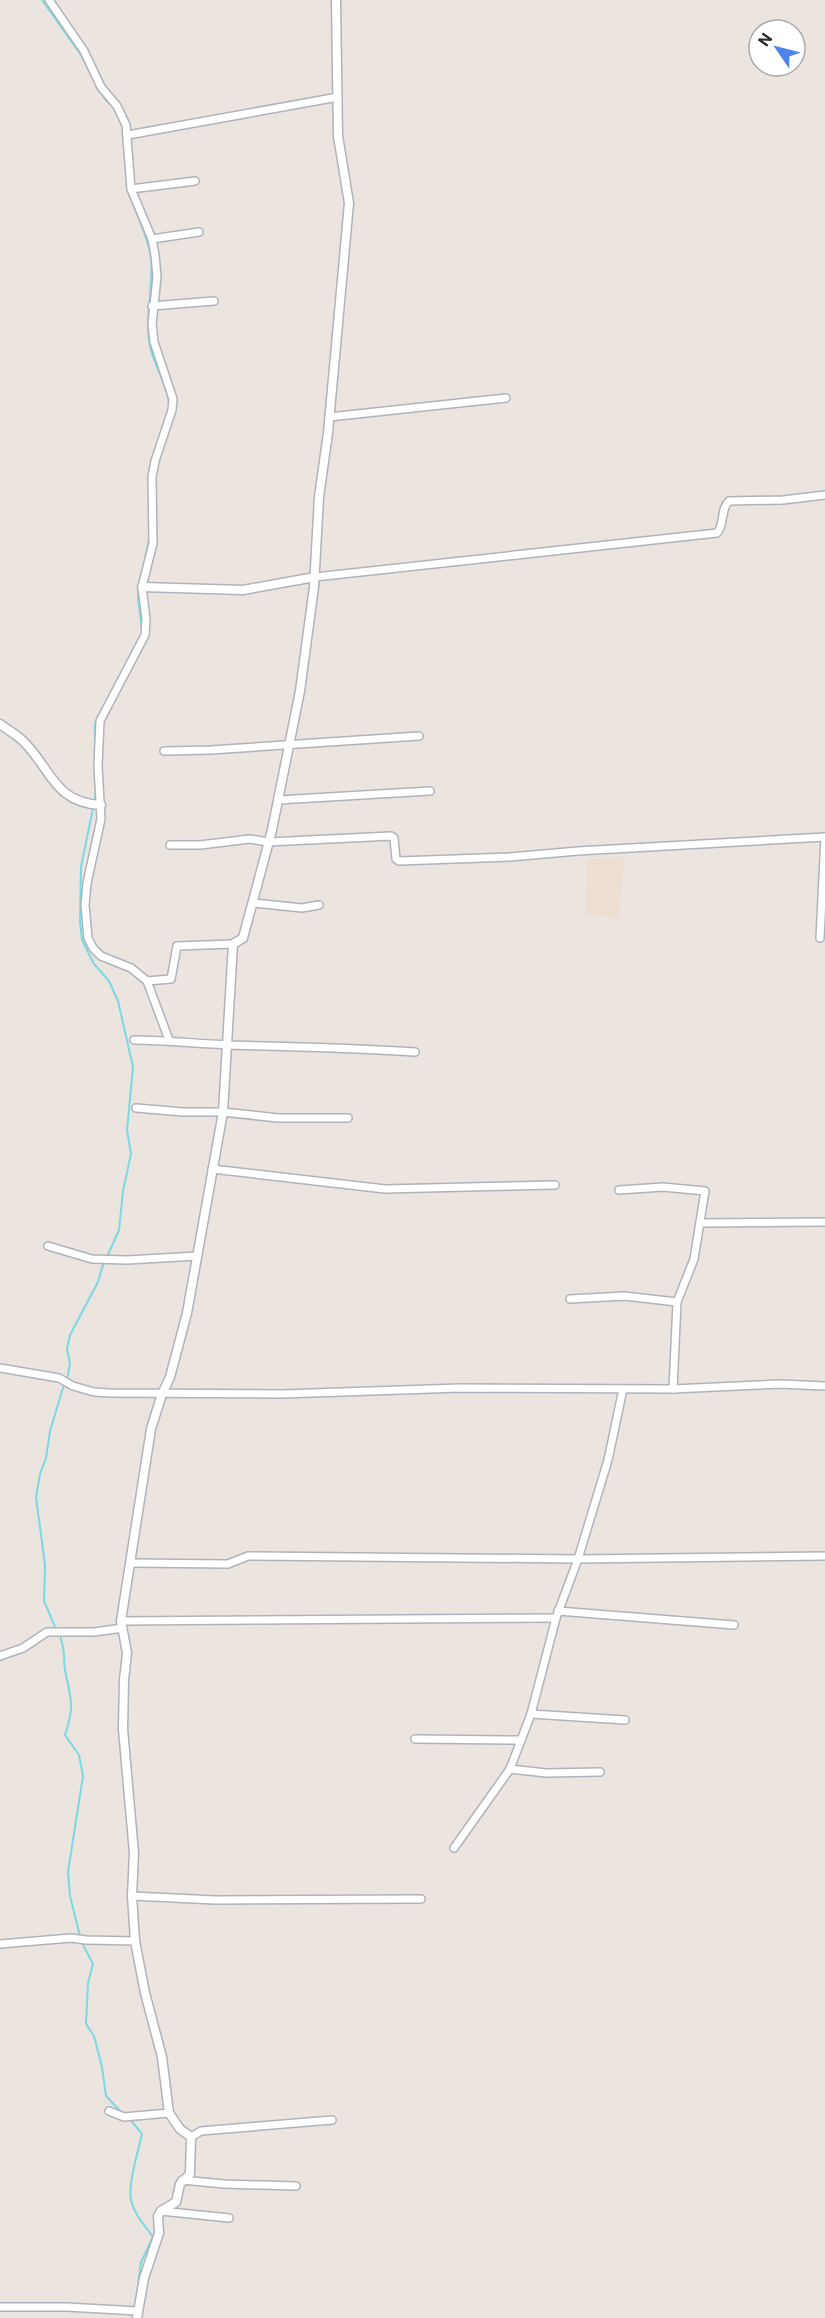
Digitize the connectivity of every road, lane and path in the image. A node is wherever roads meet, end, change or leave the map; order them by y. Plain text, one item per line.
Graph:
1 (49, 0) edge
2 (336, 0) edge
3 (338, 97) junction
4 (128, 135) junction
5 (195, 181) dead end
6 (131, 189) junction
7 (199, 232) dead end
8 (152, 239) junction
9 (214, 302) dead end
10 (152, 306) junction
11 (506, 398) dead end
12 (329, 417) junction
13 (825, 495) edge
14 (315, 577) junction
15 (142, 587) junction
16 (0, 724) edge
17 (419, 736) dead end
18 (288, 746) junction
19 (164, 751) dead end
20 (430, 791) dead end
21 (278, 801) junction
22 (101, 805) junction
23 (825, 837) edge
24 (268, 842) junction
25 (170, 845) dead end
26 (824, 870) edge
27 (254, 903) junction
28 (319, 905) dead end
29 (820, 938) dead end
30 (233, 944) junction
31 (147, 981) junction
32 (134, 1040) dead end
33 (169, 1040) junction
34 (227, 1045) junction
35 (415, 1052) dead end
36 (136, 1108) dead end
37 (223, 1112) junction
38 (348, 1118) dead end
39 (212, 1170) junction
40 (555, 1185) dead end
41 (619, 1190) dead end
42 (825, 1222) edge
43 (700, 1223) junction
44 (48, 1245) dead end
45 (197, 1256) junction
46 (570, 1299) dead end
47 (677, 1302) junction
48 (0, 1368) edge
49 (825, 1386) edge
50 (623, 1389) junction
51 (673, 1389) junction
52 (162, 1394) junction
53 (825, 1556) edge
54 (578, 1559) junction
55 (131, 1563) junction
56 (557, 1615) junction
57 (122, 1625) junction
58 (734, 1625) dead end
59 (0, 1656) edge
60 (531, 1714) junction
61 (625, 1720) dead end
62 (415, 1738) dead end
63 (521, 1740) junction
64 (510, 1768) junction
65 (600, 1772) dead end
66 (454, 1848) dead end
67 (132, 1896) junction
68 (421, 1899) dead end
69 (135, 1941) junction
70 (0, 1944) edge
71 (109, 2111) dead end
72 (169, 2113) junction
73 (332, 2120) dead end
74 (191, 2137) junction
75 (182, 2180) junction
76 (296, 2186) dead end
77 (161, 2211) junction
78 (229, 2218) dead end
79 (0, 2307) edge
80 (137, 2315) edge

1 - 4 street
2 - 3 street
3 - 4 street
3 - 12 street
4 - 6 street
5 - 6 street
6 - 8 street
7 - 8 street
8 - 10 street
9 - 10 street
10 - 15 street
11 - 12 street
12 - 14 street
13 - 14 street
14 - 15 street
14 - 18 street
15 - 22 street
16 - 22 street
17 - 18 street
18 - 19 street
18 - 21 street
20 - 21 street
21 - 24 street
22 - 31 street
23 - 24 street
23 - 26 street
24 - 25 street
24 - 27 street
26 - 29 street
27 - 28 street
27 - 30 street
30 - 31 street
30 - 34 street
31 - 33 street
32 - 33 street
33 - 34 street
34 - 35 street
34 - 37 street
36 - 37 street
37 - 38 street
37 - 39 street
39 - 40 street
39 - 45 street
41 - 43 street
42 - 43 street
43 - 47 street
44 - 45 street
45 - 52 street
46 - 47 street
47 - 51 street
48 - 52 street
49 - 51 street
50 - 51 street
50 - 52 street
50 - 54 street
52 - 55 street
53 - 54 street
54 - 55 street
54 - 56 street
55 - 57 street
56 - 57 street
56 - 58 street
56 - 60 street
57 - 59 street
57 - 67 street
60 - 61 street
60 - 63 street
62 - 63 street
63 - 64 street
64 - 65 street
64 - 66 street
67 - 68 street
67 - 69 street
69 - 70 street
69 - 72 street
71 - 72 street
72 - 74 street
73 - 74 street
74 - 75 street
75 - 76 street
75 - 77 street
77 - 78 street
77 - 80 street
79 - 80 street

